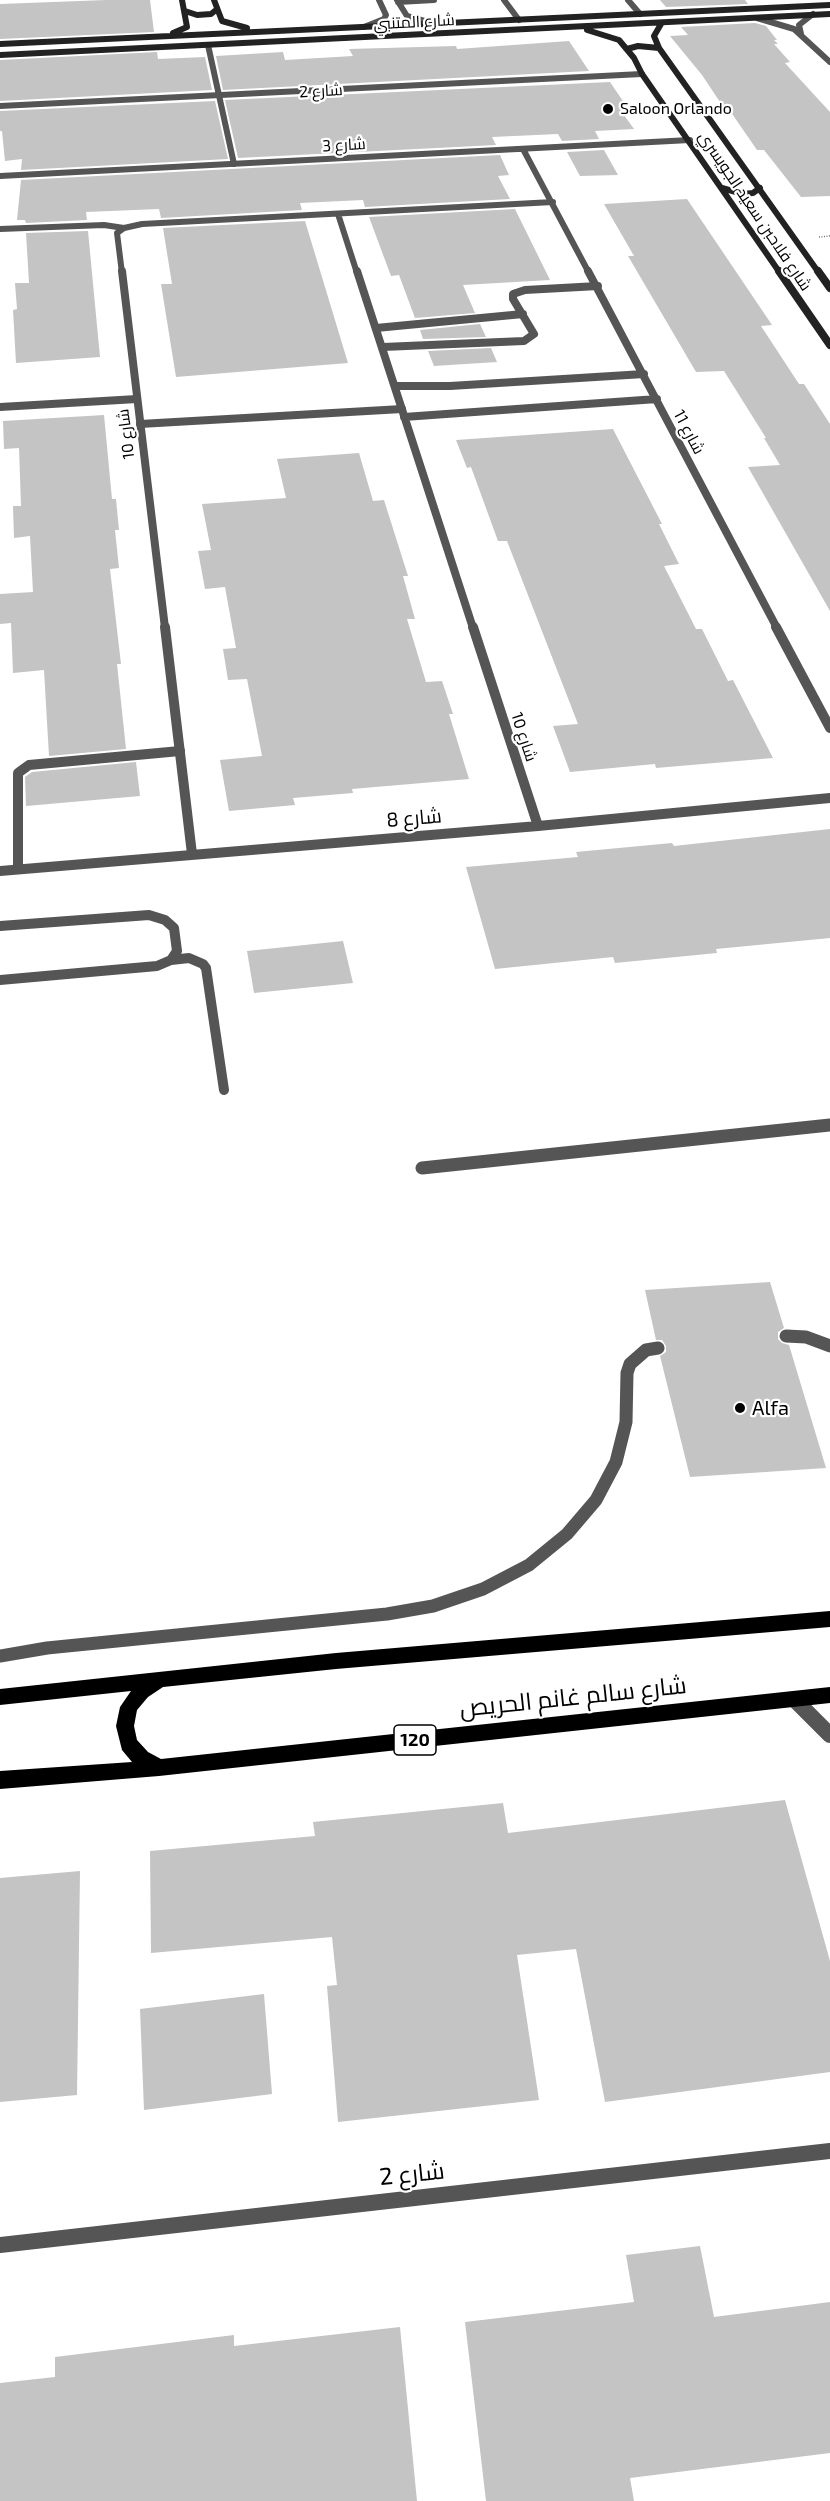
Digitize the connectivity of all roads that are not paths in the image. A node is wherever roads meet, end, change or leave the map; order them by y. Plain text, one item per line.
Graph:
1 (182, 0) edge
2 (214, 0) edge
3 (378, 0) edge
4 (434, 0) edge
5 (504, 0) edge
6 (628, 0) edge
7 (397, 1) edge
8 (830, 5) edge
9 (216, 10) junction
10 (185, 11) junction
11 (829, 13) edge
12 (639, 14) junction
13 (813, 14) junction
14 (757, 18) junction
15 (519, 20) junction
16 (435, 24) junction
17 (661, 24) junction
18 (364, 27) junction
19 (577, 28) junction
20 (269, 32) junction
21 (801, 34) junction
22 (164, 37) junction
23 (208, 45) junction
24 (0, 46) edge
25 (659, 48) junction
26 (627, 49) junction
27 (0, 55) edge
28 (830, 62) edge
29 (642, 74) junction
30 (219, 96) junction
31 (0, 106) edge
32 (690, 140) junction
33 (523, 149) junction
34 (234, 164) junction
35 (0, 176) edge
36 (722, 188) junction
37 (760, 188) junction
38 (553, 202) junction
39 (338, 214) junction
40 (124, 228) junction
41 (0, 229) edge
42 (598, 286) junction
43 (830, 288) edge
44 (523, 314) junction
45 (376, 328) junction
46 (830, 345) edge
47 (383, 347) junction
48 (644, 374) junction
49 (395, 386) junction
50 (137, 399) junction
51 (657, 399) junction
52 (0, 407) edge
53 (403, 413) junction
54 (140, 424) junction
55 (830, 728) edge
56 (180, 751) junction
57 (830, 798) edge
58 (538, 826) junction
59 (192, 854) junction
60 (18, 869) junction
61 (0, 871) edge
62 (0, 926) edge
63 (171, 960) junction
64 (0, 980) edge
65 (224, 1089) dead end
66 (830, 1125) edge
67 (422, 1168) dead end
68 (786, 1336) dead end
69 (830, 1346) edge
70 (658, 1348) dead end
71 (830, 1619) edge
72 (0, 1656) edge
73 (160, 1681) junction
74 (830, 1695) edge
75 (0, 1697) edge
76 (793, 1698) junction
77 (830, 1735) edge
78 (159, 1768) junction
79 (0, 1779) edge
80 (830, 2151) edge
81 (0, 2245) edge

1 - 10 street
2 - 9 street
3 - 18 street
4 - 7 street
5 - 15 street
6 - 12 street
7 - 16 street
8 - 12 street, شارع المتنبي
9 - 10 street
9 - 20 street
10 - 22 street
11 - 13 street, شارع المتنبي
12 - 15 street, شارع المتنبي
13 - 14 street, شارع المتنبي
13 - 21 street
14 - 17 street, شارع المتنبي
14 - 21 street
15 - 16 street, شارع المتنبي
16 - 18 street, شارع المتنبي
17 - 19 street, شارع المتنبي
17 - 25 street
18 - 20 street, شارع المتنبي
19 - 23 street, شارع المتنبي
19 - 26 street
20 - 22 street, شارع المتنبي
21 - 28 street
22 - 24 street, شارع المتنبي
23 - 27 street, شارع المتنبي
23 - 30 street
25 - 26 street
25 - 37 street, شارع فلاحبن سعيد الجويسري
26 - 29 street, شارع فلاحبن سعيد الجويسري
29 - 30 street, شارع 2
29 - 32 street, شارع فلاحبن سعيد الجويسري
30 - 31 street, شارع 2
30 - 34 street
32 - 33 street, شارع 3
32 - 36 street, شارع فلاحبن سعيد الجويسري
33 - 34 street, شارع 3
33 - 38 street, شارع 11
34 - 35 street, شارع 3
36 - 37 street
36 - 46 street, شارع فلاحبن سعيد الجويسري
37 - 43 street, شارع فلاحبن سعيد الجويسري
38 - 39 street
38 - 42 street, شارع 11
39 - 40 street
39 - 45 street, شارع 10
40 - 41 street
40 - 50 street, شارع 10
42 - 44 street
42 - 48 street, شارع 11
44 - 45 street
44 - 47 street
45 - 47 street, شارع 10
47 - 49 street, شارع 10
48 - 49 street
48 - 51 street, شارع 11
49 - 53 street, شارع 10
50 - 52 street
50 - 54 street, شارع 10
51 - 53 street
51 - 55 street, شارع 11
53 - 54 street
53 - 58 street, شارع 10
54 - 56 street, شارع 10
56 - 59 street, شارع 10
56 - 60 street
57 - 58 street, شارع 8
58 - 59 street, شارع 8
59 - 60 street, شارع 8
60 - 61 street, شارع 8
62 - 63 street
63 - 64 street
63 - 65 street
66 - 67 street
68 - 69 street
70 - 72 street
71 - 73 main road
73 - 75 main road
73 - 78 main road
74 - 76 main road, شارع سالم غانم الحريص / 120
76 - 77 street
76 - 78 main road, شارع سالم غانم الحريص / 120
78 - 79 main road, شارع سالم غانم الحريص / 120
80 - 81 street, شارع 2

